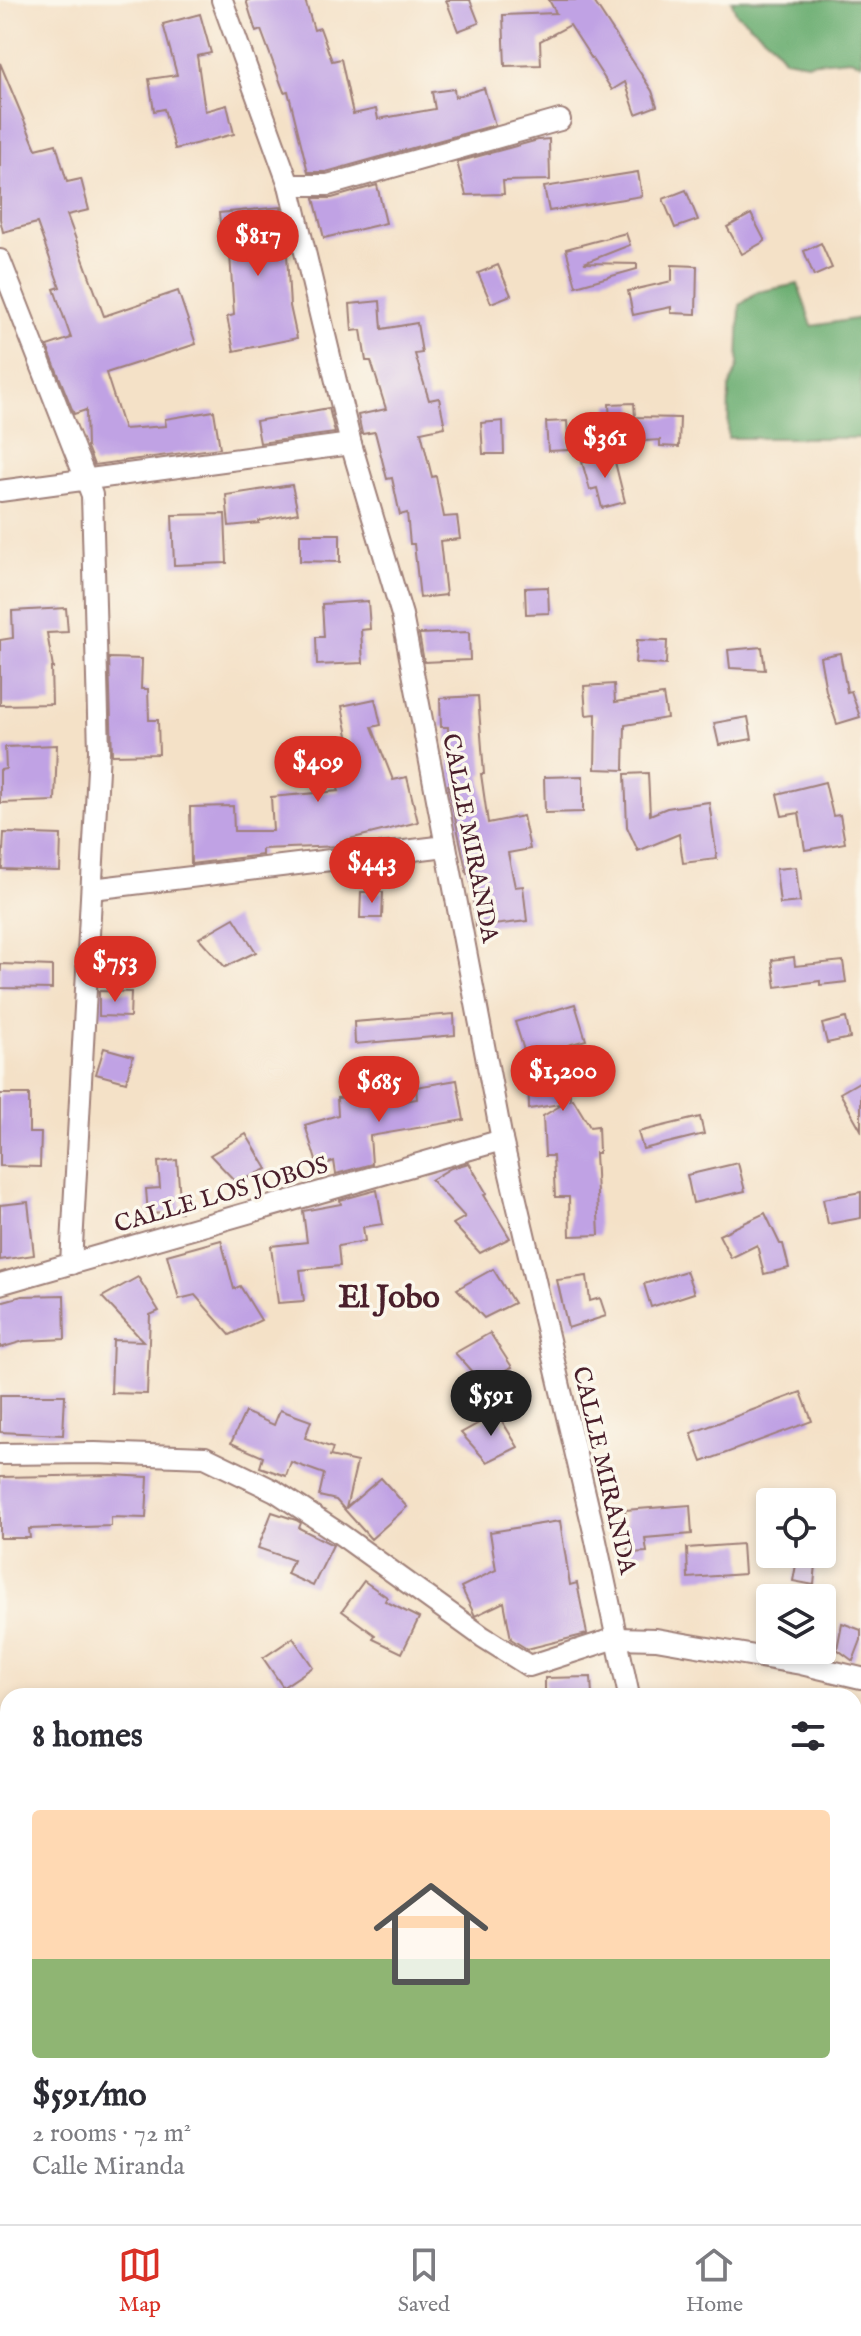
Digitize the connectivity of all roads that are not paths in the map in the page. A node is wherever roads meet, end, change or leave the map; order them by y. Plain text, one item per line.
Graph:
1 (222, 0) edge
2 (560, 120) dead end
3 (289, 185) junction
4 (0, 260) edge
5 (351, 444) junction
6 (86, 478) junction
7 (0, 491) edge
8 (446, 846) junction
9 (92, 889) junction
10 (502, 1140) junction
11 (71, 1264) junction
12 (0, 1284) edge
13 (0, 1454) edge
14 (616, 1638) junction
15 (861, 1678) edge
16 (627, 1688) edge

1 - 3 street, CALLE MIRANDA
2 - 3 street
3 - 5 street, CALLE MIRANDA
4 - 6 street
5 - 6 street
5 - 8 street, CALLE MIRANDA
6 - 7 street
6 - 9 street
8 - 9 street
8 - 10 street, CALLE MIRANDA
9 - 11 street
10 - 11 street, CALLE LOS JOBOS
10 - 14 street, CALLE MIRANDA
11 - 12 street, CALLE LOS JOBOS
13 - 14 street
14 - 15 street
14 - 16 street, CALLE MIRANDA

